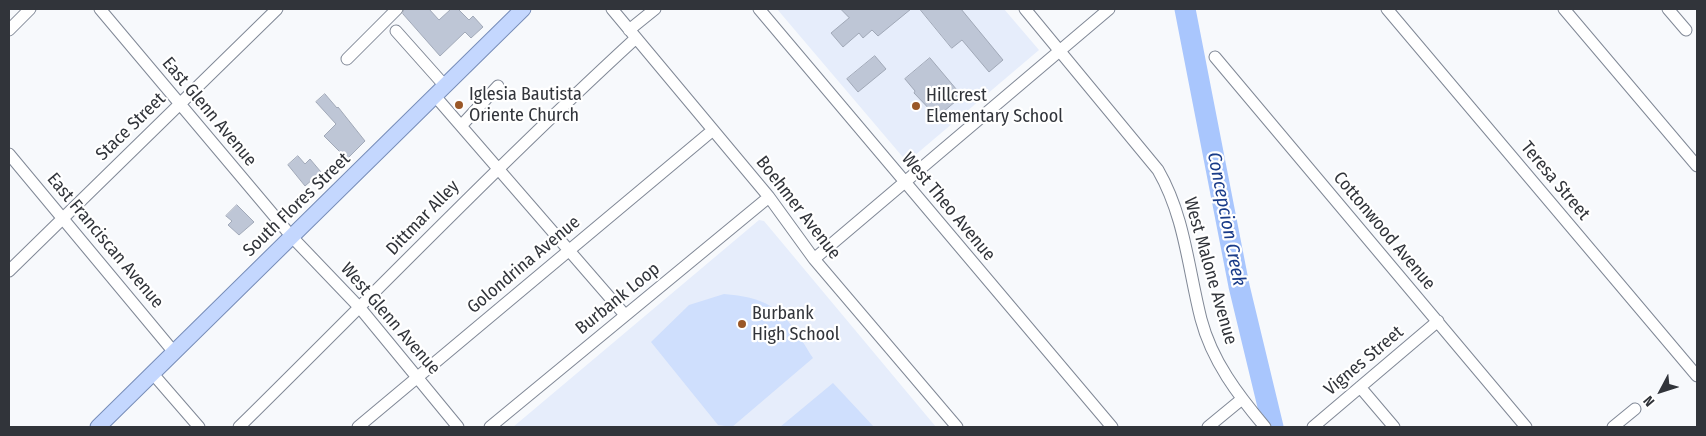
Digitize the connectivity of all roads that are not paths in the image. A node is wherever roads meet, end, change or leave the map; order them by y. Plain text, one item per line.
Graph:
1 (30, 9) edge
2 (100, 9) edge
3 (277, 9) edge
4 (396, 9) edge
5 (612, 9) edge
6 (655, 9) edge
7 (759, 9) edge
8 (1025, 9) edge
9 (1109, 9) edge
10 (1386, 9) edge
11 (1564, 9) edge
12 (1668, 9) edge
13 (519, 10) edge
14 (9, 30) edge
15 (1686, 30) dead end
16 (396, 31) dead end
17 (633, 34) junction
18 (1060, 50) junction
19 (1215, 57) dead end
20 (347, 59) dead end
21 (498, 86) dead end
22 (440, 91) junction
23 (180, 104) junction
24 (461, 126) junction
25 (713, 130) junction
26 (9, 154) edge
27 (1697, 166) edge
28 (497, 168) junction
29 (905, 182) junction
30 (770, 197) junction
31 (62, 217) junction
32 (292, 237) junction
33 (568, 250) junction
34 (814, 259) junction
35 (9, 270) edge
36 (360, 308) junction
37 (625, 315) junction
38 (1438, 321) junction
39 (173, 351) junction
40 (152, 374) junction
41 (418, 376) junction
42 (1697, 376) edge
43 (1360, 387) junction
44 (1242, 399) junction
45 (1635, 409) dead end
46 (98, 427) edge
47 (199, 427) edge
48 (239, 427) edge
49 (358, 427) edge
50 (458, 427) edge
51 (490, 427) edge
52 (957, 427) edge
53 (1112, 427) edge
54 (1208, 427) edge
55 (1265, 427) edge
56 (1312, 427) edge
57 (1394, 427) edge
58 (1526, 427) edge
59 (1613, 427) edge

1 - 14 street
2 - 23 street, East Glenn Avenue
3 - 23 street, Stace Street
4 - 20 street
5 - 17 street, Boehmer Avenue
6 - 17 street, Dittmar Alley
7 - 29 street, West Theo Avenue
8 - 18 street, West Malone Avenue
9 - 18 street
10 - 42 street, Teresa Street
11 - 27 street
12 - 15 street
13 - 22 main road, South Flores Street
16 - 22 street
17 - 25 street, Boehmer Avenue
17 - 28 street, Dittmar Alley
18 - 29 street
18 - 44 street, West Malone Avenue
19 - 38 street, Cottonwood Avenue
21 - 24 street
22 - 24 street
22 - 32 main road, South Flores Street
23 - 31 street, Stace Street
23 - 32 street, East Glenn Avenue
24 - 28 street
25 - 30 street, Boehmer Avenue
25 - 33 street, Golondrina Avenue
26 - 31 street, East Franciscan Avenue
28 - 33 street
28 - 36 street, Dittmar Alley
29 - 34 street
29 - 53 street, West Theo Avenue
30 - 34 street, Boehmer Avenue
30 - 37 street, Burbank Loop
31 - 35 street, Stace Street
31 - 39 street, East Franciscan Avenue
32 - 36 street, West Glenn Avenue
32 - 39 main road, South Flores Street
33 - 37 street
33 - 41 street, Golondrina Avenue
34 - 52 street, Boehmer Avenue
36 - 41 street, West Glenn Avenue
36 - 48 street, Dittmar Alley
37 - 51 street, Burbank Loop
38 - 43 street, Vignes Street
38 - 58 street, Cottonwood Avenue
39 - 40 main road, South Flores Street
40 - 46 main road, South Flores Street
40 - 47 street
41 - 49 street, Golondrina Avenue
41 - 50 street, West Glenn Avenue
43 - 56 street, Vignes Street
43 - 57 street
44 - 54 street
44 - 55 street, West Malone Avenue
45 - 59 street

